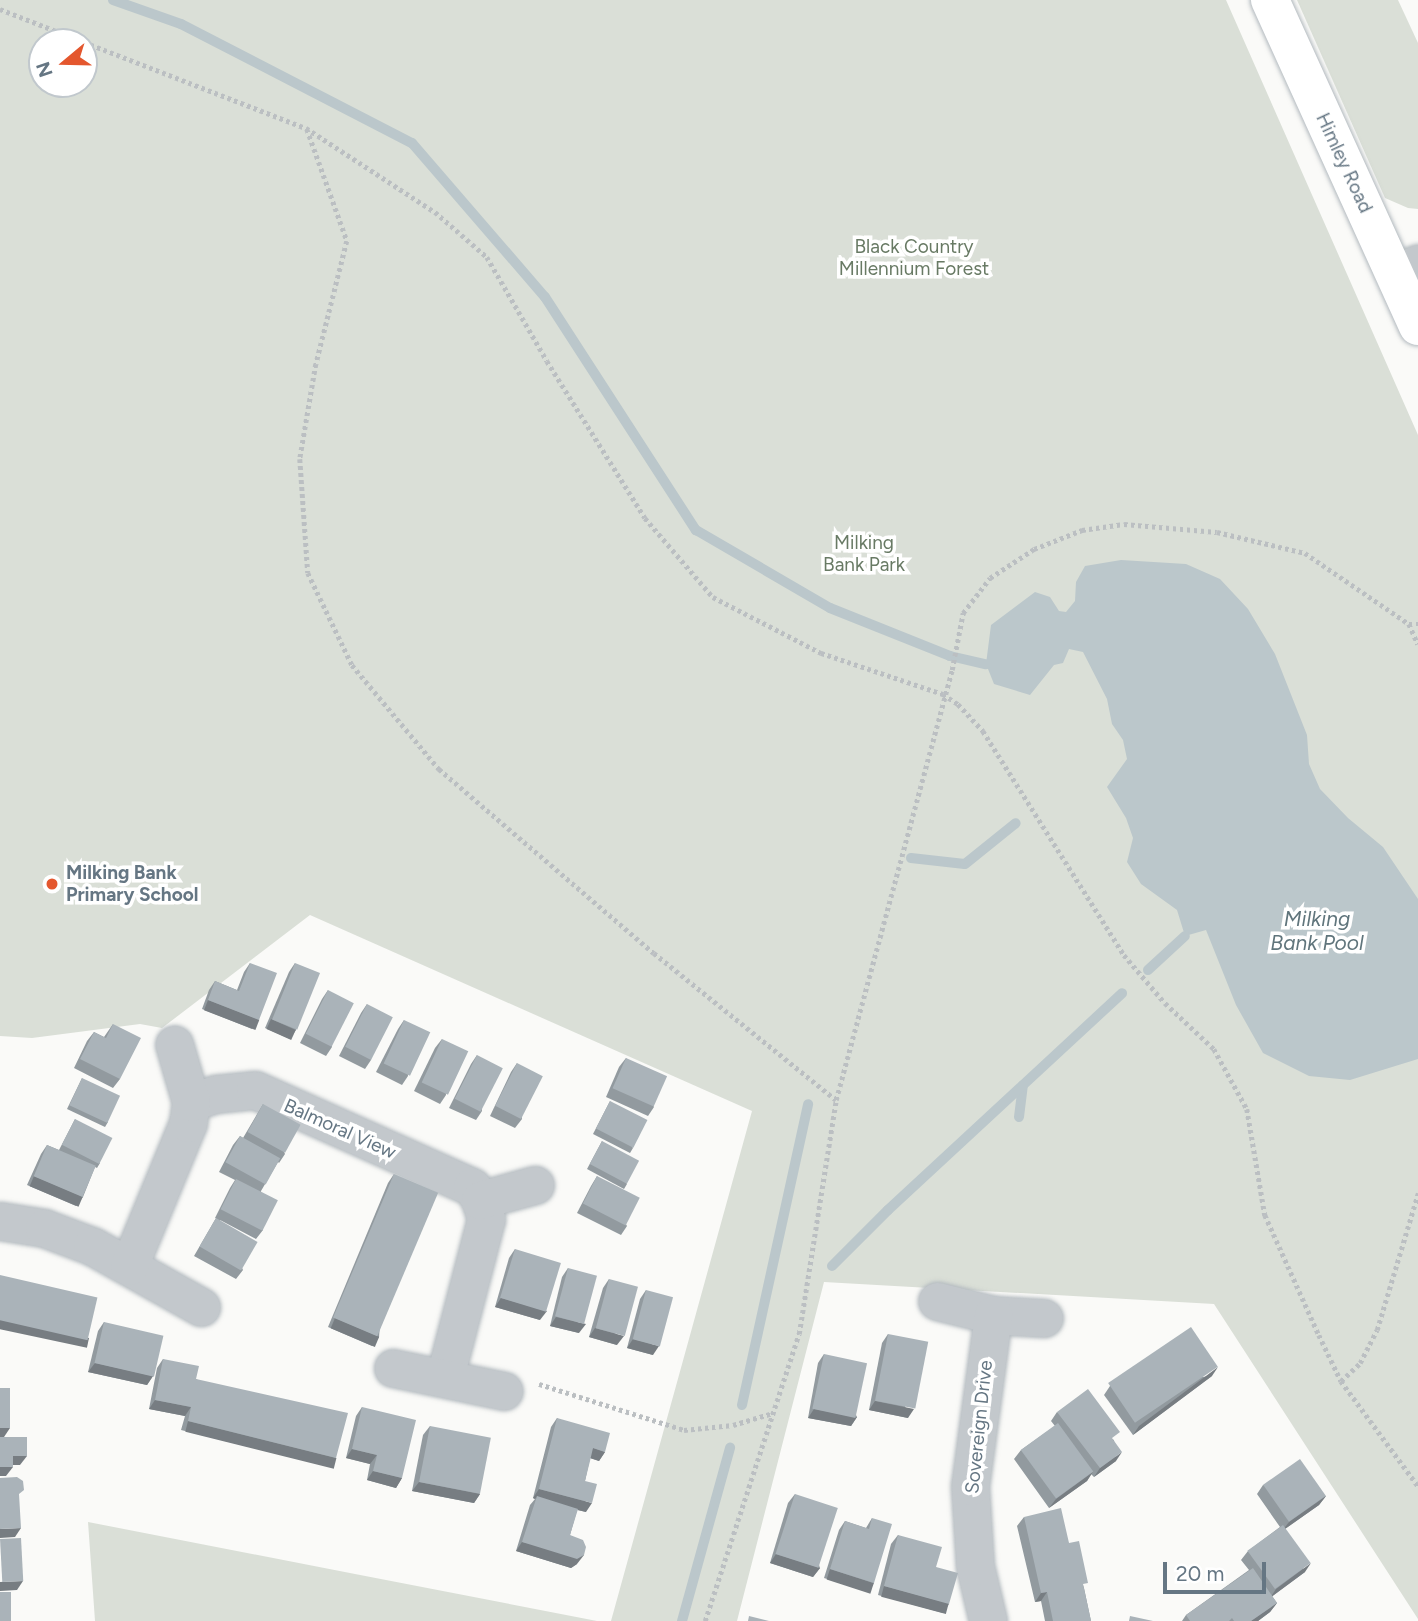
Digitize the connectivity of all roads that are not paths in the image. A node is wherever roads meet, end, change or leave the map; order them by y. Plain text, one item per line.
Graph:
1 (1270, 0) edge
2 (1406, 268) edge
3 (1418, 326) edge
4 (174, 1044) dead end
5 (191, 1102) junction
6 (535, 1185) dead end
7 (481, 1200) junction
8 (0, 1222) edge
9 (129, 1266) junction
10 (937, 1301) dead end
11 (201, 1307) dead end
12 (993, 1315) junction
13 (1044, 1318) dead end
14 (393, 1368) dead end
15 (445, 1376) junction
16 (504, 1391) road end
17 (988, 1621) edge

1 - 2 main road, Himley Road
2 - 3 main road, Himley Road
4 - 5 street
5 - 7 street, Balmoral View
5 - 9 street
6 - 7 street
7 - 15 street
8 - 9 street
9 - 11 street
10 - 12 street
12 - 13 street
12 - 17 street, Sovereign Drive
14 - 15 street
15 - 16 street

